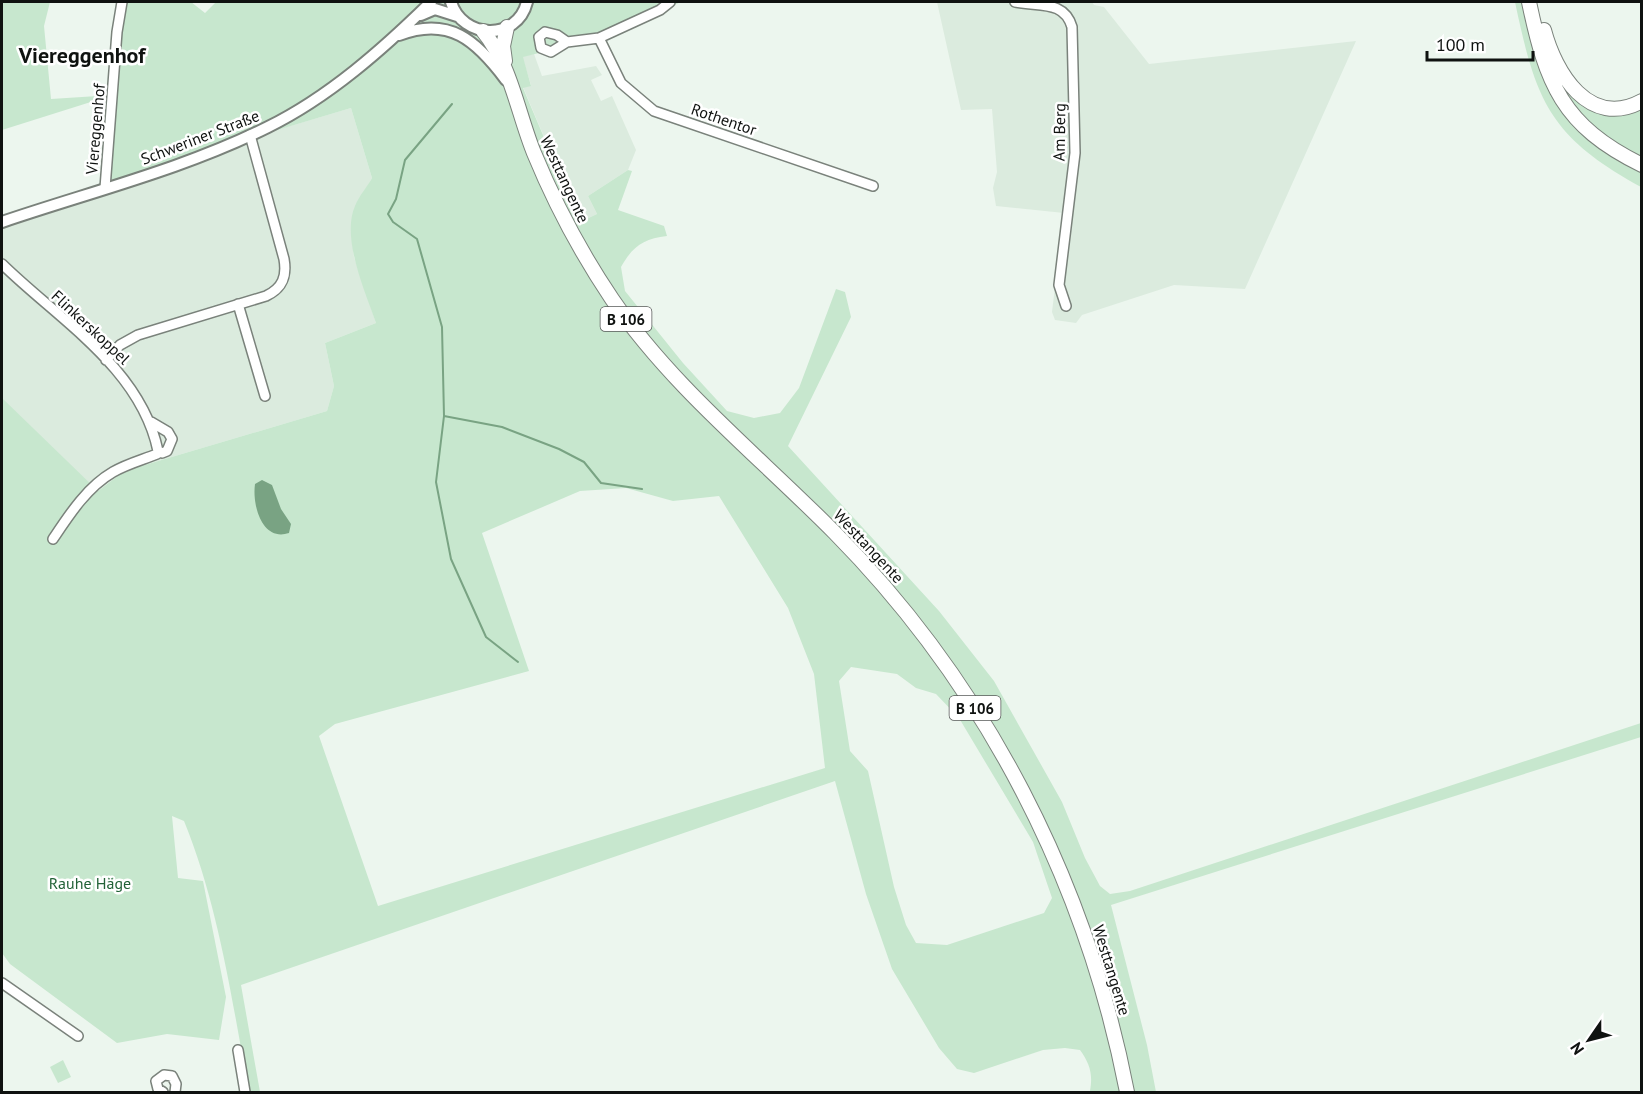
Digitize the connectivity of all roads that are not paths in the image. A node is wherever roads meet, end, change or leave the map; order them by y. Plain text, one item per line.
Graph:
1 (122, 2) edge
2 (430, 2) edge
3 (451, 2) edge
4 (670, 2) edge
5 (1015, 2) edge
6 (1529, 2) edge
7 (1538, 2) edge
8 (528, 3) edge
9 (458, 16) junction
10 (415, 17) junction
11 (507, 27) junction
12 (483, 31) junction
13 (393, 37) junction
14 (599, 38) junction
15 (567, 42) dead end
16 (506, 72) junction
17 (510, 86) junction
18 (1641, 101) edge
19 (250, 135) junction
20 (1641, 165) edge
21 (873, 186) dead end
22 (105, 188) junction
23 (2, 222) edge
24 (2, 264) edge
25 (238, 304) junction
26 (1066, 306) dead end
27 (106, 360) junction
28 (265, 396) dead end
29 (149, 421) junction
30 (158, 451) junction
31 (53, 539) dead end
32 (2, 983) edge
33 (78, 1036) dead end
34 (238, 1050) dead end
35 (163, 1092) edge
36 (175, 1092) edge
37 (245, 1092) edge
38 (1127, 1092) edge

1 - 22 street, Viereggenhof
2 - 10 main road, Schweriner Straße
3 - 9 main road
4 - 14 street
5 - 26 street, Am Berg
6 - 20 highway
7 - 18 highway
8 - 11 main road
9 - 10 main road, Schweriner Straße
9 - 12 main road, B 106
10 - 13 main road, Schweriner Straße
11 - 12 main road
11 - 16 highway, Westtangente / B 106
12 - 16 highway, Westtangente / B 106
13 - 17 main road
13 - 19 main road, Schweriner Straße
14 - 15 street
14 - 21 street, Rothentor
16 - 17 highway, Westtangente / B 106
17 - 38 highway, Westtangente / B 106
19 - 22 main road, Schweriner Straße
19 - 25 street
22 - 23 main road, Schweriner Straße
24 - 27 street, Flinkerskoppel
25 - 27 street
25 - 28 street
27 - 29 street, Flinkerskoppel
29 - 30 street, Flinkerskoppel
29 - 30 street, Flinkerskoppel
30 - 31 street
32 - 33 street
34 - 37 street
35 - 36 street

